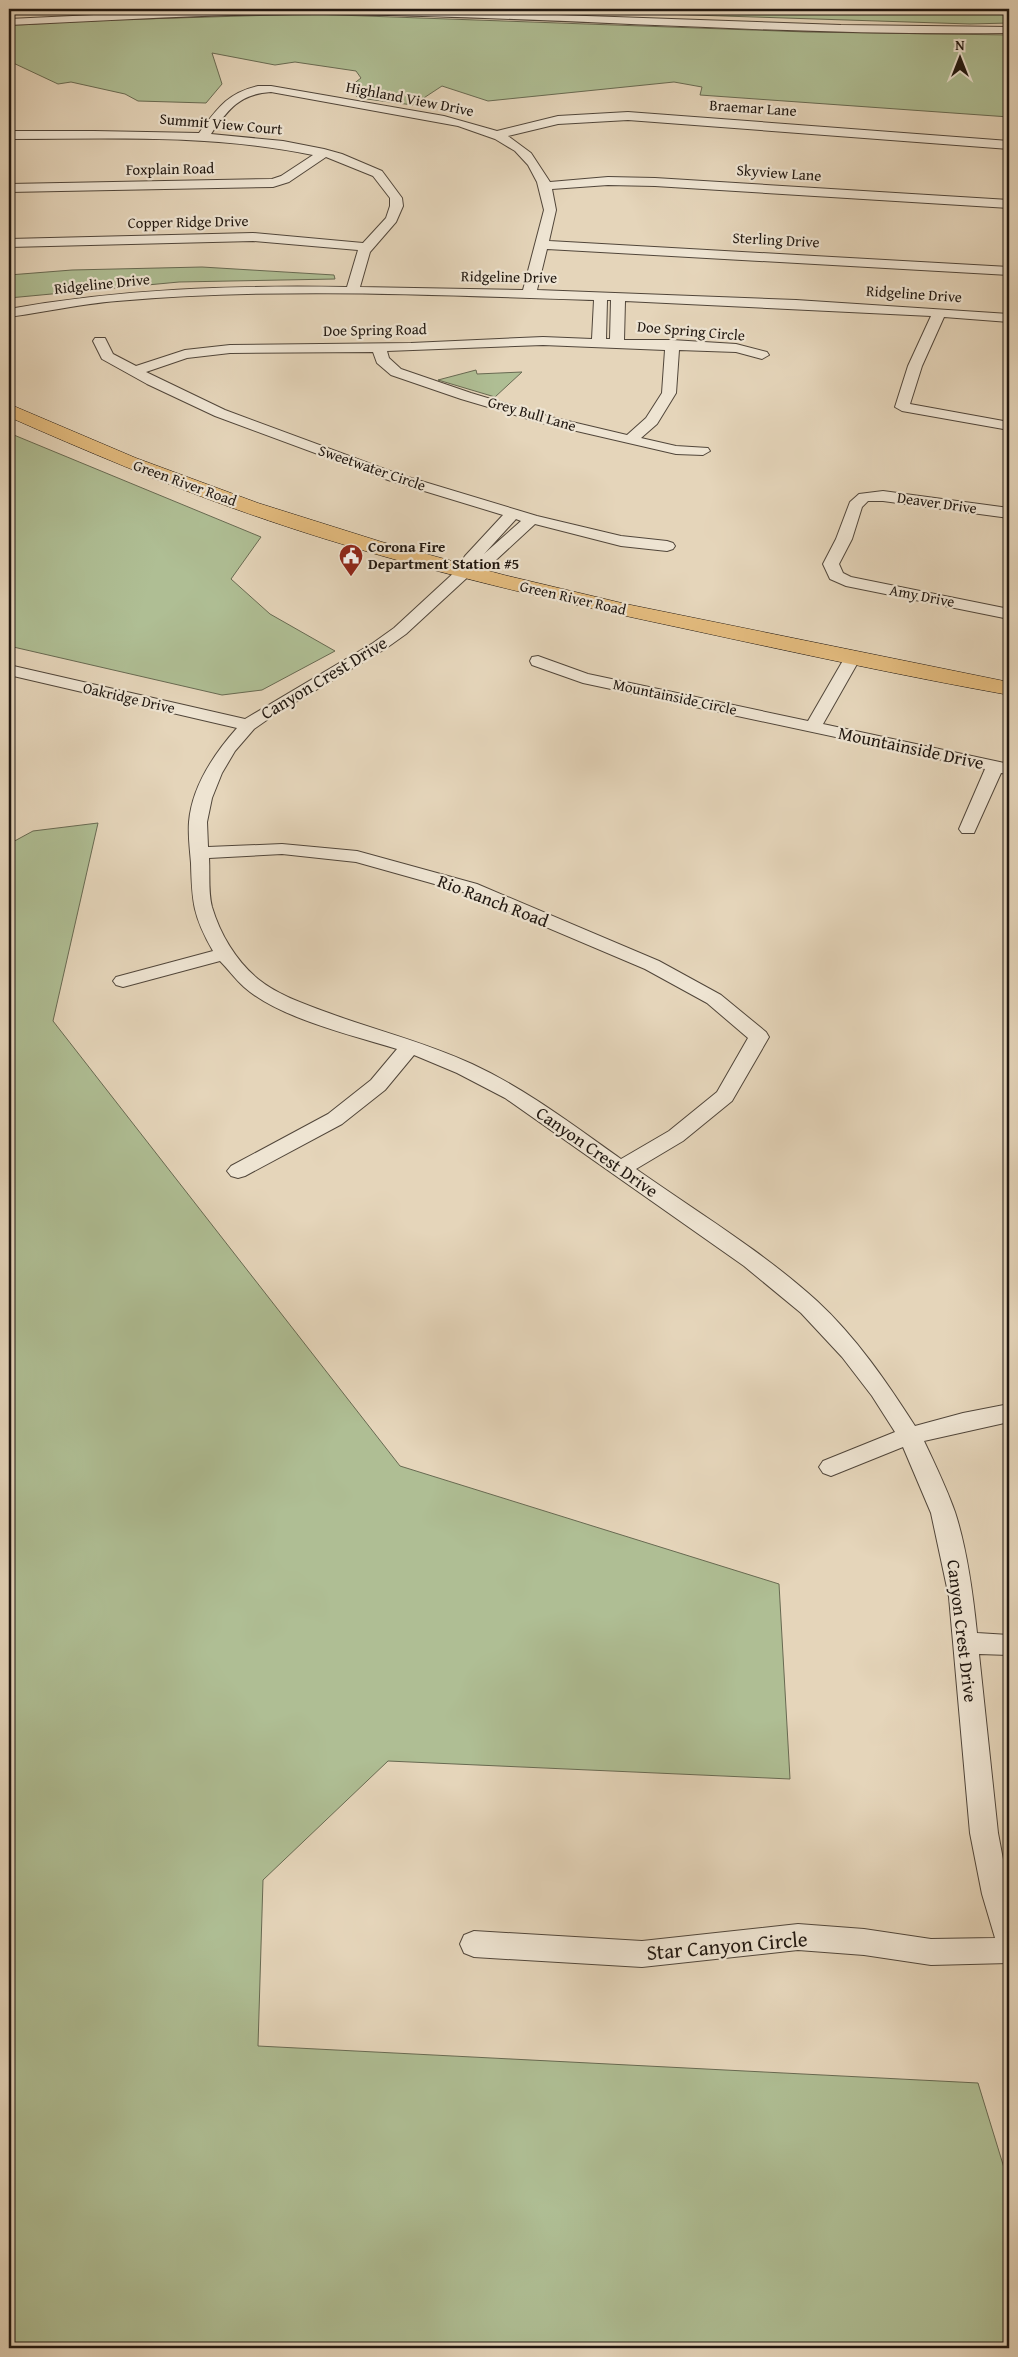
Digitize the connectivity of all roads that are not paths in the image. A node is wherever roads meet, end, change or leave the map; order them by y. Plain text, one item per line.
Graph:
1 (184, 9) edge
2 (400, 9) edge
3 (9, 18) edge
4 (9, 22) edge
5 (1009, 26) edge
6 (1009, 30) edge
7 (9, 135) edge
8 (496, 135) junction
9 (203, 136) junction
10 (1009, 145) edge
11 (324, 153) junction
12 (546, 186) junction
13 (9, 188) edge
14 (1009, 204) edge
15 (9, 243) edge
16 (542, 245) junction
17 (367, 247) junction
18 (1009, 271) edge
19 (354, 291) junction
20 (529, 294) junction
21 (601, 295) junction
22 (618, 296) junction
23 (940, 312) junction
24 (9, 313) edge
25 (1009, 318) edge
26 (100, 341) dead end
27 (599, 342) junction
28 (617, 342) junction
29 (672, 344) junction
30 (380, 346) junction
31 (762, 356) dead end
32 (135, 371) junction
33 (9, 410) edge
34 (1009, 426) edge
35 (630, 440) junction
36 (703, 450) dead end
37 (513, 513) junction
38 (1009, 514) edge
39 (532, 518) junction
40 (667, 546) dead end
41 (464, 572) junction
42 (836, 576) joint
43 (1009, 614) edge
44 (853, 657) junction
45 (538, 661) dead end
46 (9, 670) edge
47 (1009, 689) edge
48 (248, 725) junction
49 (813, 727) junction
50 (1002, 768) edge
51 (968, 829) dead end
52 (198, 853) junction
53 (224, 954) junction
54 (123, 981) dead end
55 (410, 1046) junction
56 (621, 1169) junction
57 (238, 1171) dead end
58 (1009, 1413) edge
59 (910, 1437) junction
60 (830, 1468) dead end
61 (965, 1643) junction
62 (1009, 1645) edge
63 (1009, 1939) edge
64 (474, 1944) dead end
65 (1009, 1950) edge

1 - 3 street
2 - 5 street
4 - 6 street
7 - 9 street, Summit View Court
8 - 9 street, Highland View Drive
8 - 10 street, Braemar Lane
8 - 12 street, Highland View Drive
9 - 11 street, Summit View Court
11 - 13 street, Foxplain Road
11 - 17 street, Summit View Court
12 - 14 street, Skyview Lane
12 - 16 street, Highland View Drive
15 - 17 street, Copper Ridge Drive
16 - 18 street, Sterling Drive
16 - 20 street, Highland View Drive
17 - 19 street, Summit View Court
19 - 20 street, Ridgeline Drive
19 - 24 street, Ridgeline Drive
20 - 21 street, Ridgeline Drive
21 - 22 street, Ridgeline Drive
21 - 27 street
22 - 23 street, Ridgeline Drive
22 - 28 street
23 - 25 street, Ridgeline Drive
23 - 34 street
26 - 32 street, Sweetwater Circle
27 - 28 street, Doe Spring Road
27 - 30 street, Doe Spring Road
28 - 29 street, Doe Spring Circle
29 - 31 street, Doe Spring Circle
29 - 35 street
30 - 32 street, Doe Spring Road
30 - 35 street, Grey Bull Lane
32 - 37 street, Sweetwater Circle
33 - 41 main road, Green River Road
35 - 36 street, Grey Bull Lane
37 - 39 street, Sweetwater Circle
37 - 41 street, Canyon Crest Drive
38 - 42 street, Deaver Drive
39 - 40 street, Sweetwater Circle
39 - 41 street, Canyon Crest Drive
41 - 44 main road, Green River Road
41 - 48 street, Canyon Crest Drive
42 - 43 street, Amy Drive
44 - 47 main road, Green River Road
44 - 49 street
45 - 49 street, Mountainside Circle
46 - 48 street, Oakridge Drive
48 - 52 street, Canyon Crest Drive
49 - 50 street, Mountainside Drive
50 - 51 street
52 - 53 street, Canyon Crest Drive
52 - 56 street, Rio Ranch Road
53 - 54 street
53 - 55 street, Canyon Crest Drive
55 - 56 street, Canyon Crest Drive
55 - 57 street
56 - 59 street, Canyon Crest Drive
58 - 59 street
59 - 60 street
59 - 61 street, Canyon Crest Drive
61 - 62 street
61 - 63 street, Canyon Crest Drive
64 - 65 street, Star Canyon Circle

